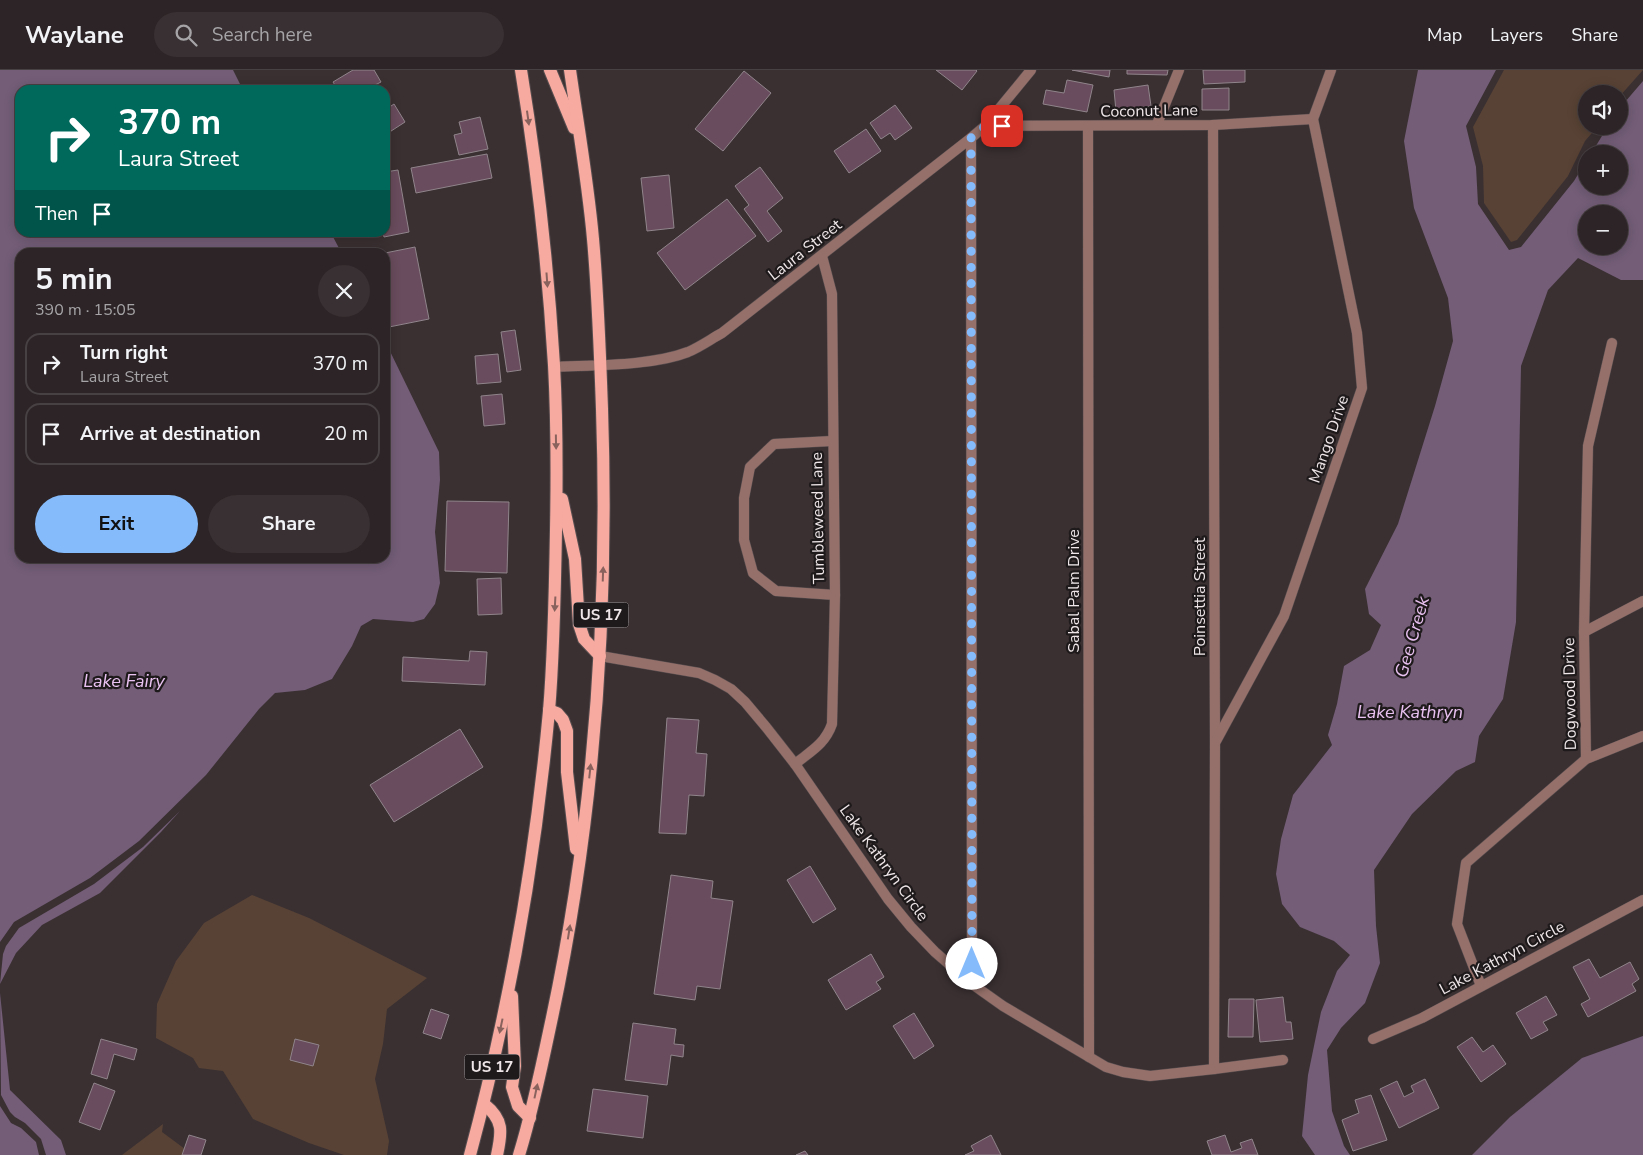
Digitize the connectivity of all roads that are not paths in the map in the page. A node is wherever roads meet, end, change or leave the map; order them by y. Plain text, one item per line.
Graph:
1 (521, 70) edge
2 (550, 70) edge
3 (570, 70) edge
4 (1031, 70) edge
5 (1180, 70) edge
6 (1331, 70) edge
7 (1313, 119) junction
8 (1157, 124) junction
9 (1213, 125) junction
10 (985, 126) junction
11 (1088, 126) junction
12 (971, 138) junction
13 (581, 144) junction
14 (822, 256) junction
15 (1612, 343) dead end
16 (601, 365) junction
17 (554, 367) junction
18 (832, 441) junction
19 (557, 478) junction
20 (835, 595) junction
21 (1643, 602) edge
22 (1584, 632) junction
23 (600, 656) junction
24 (549, 710) junction
25 (1643, 736) edge
26 (1215, 742) junction
27 (1586, 759) junction
28 (795, 764) junction
29 (578, 868) junction
30 (1643, 900) edge
31 (512, 978) junction
32 (972, 984) junction
33 (1481, 986) junction
34 (1373, 1039) dead end
35 (1089, 1057) junction
36 (1283, 1060) dead end
37 (1214, 1070) junction
38 (484, 1104) junction
39 (530, 1118) junction
40 (470, 1155) edge
41 (497, 1155) edge
42 (519, 1155) edge

1 -> 17 main road, US 17
2 - 13 main road
3 - 13 main road, US 17
4 - 10 street, Laura Street
5 - 8 street
6 - 7 street
7 - 9 street, Coconut Lane
7 - 26 street, Mango Drive
8 - 9 street, Coconut Lane
8 - 11 street, Coconut Lane
9 - 26 street, Poinsettia Street
10 - 11 street, Coconut Lane
10 - 12 street, Laura Street
11 - 35 street, Sabal Palm Drive
12 - 14 street, Laura Street
12 - 32 street
13 - 16 main road, US 17
14 - 16 street, Laura Street
14 - 18 street, Tumbleweed Lane
15 - 22 street, Dogwood Drive
16 - 17 street, Laura Street
23 -> 16 main road, US 17
17 -> 19 main road, US 17
18 - 20 street, Tumbleweed Lane
18 - 20 street
19 - 23 main road
19 -> 24 main road, US 17
20 - 28 street, Tumbleweed Lane
21 - 22 street
22 - 27 street, Dogwood Drive
23 - 28 street, Lake Kathryn Circle
29 -> 23 main road, US 17
24 - 29 main road
24 - 31 main road, US 17
25 - 27 street
26 - 37 street, Poinsettia Street
27 - 33 street, Dogwood Drive
28 - 32 street, Lake Kathryn Circle
39 -> 29 main road, US 17
30 - 33 street, Lake Kathryn Circle
31 -> 38 main road, US 17
31 - 39 main road
32 - 35 street, Lake Kathryn Circle
33 - 34 street, Lake Kathryn Circle
35 - 37 street, Lake Kathryn Circle
36 - 37 street, Lake Kathryn Circle
38 - 40 main road, US 17
38 - 41 main road
39 - 42 main road, US 17

